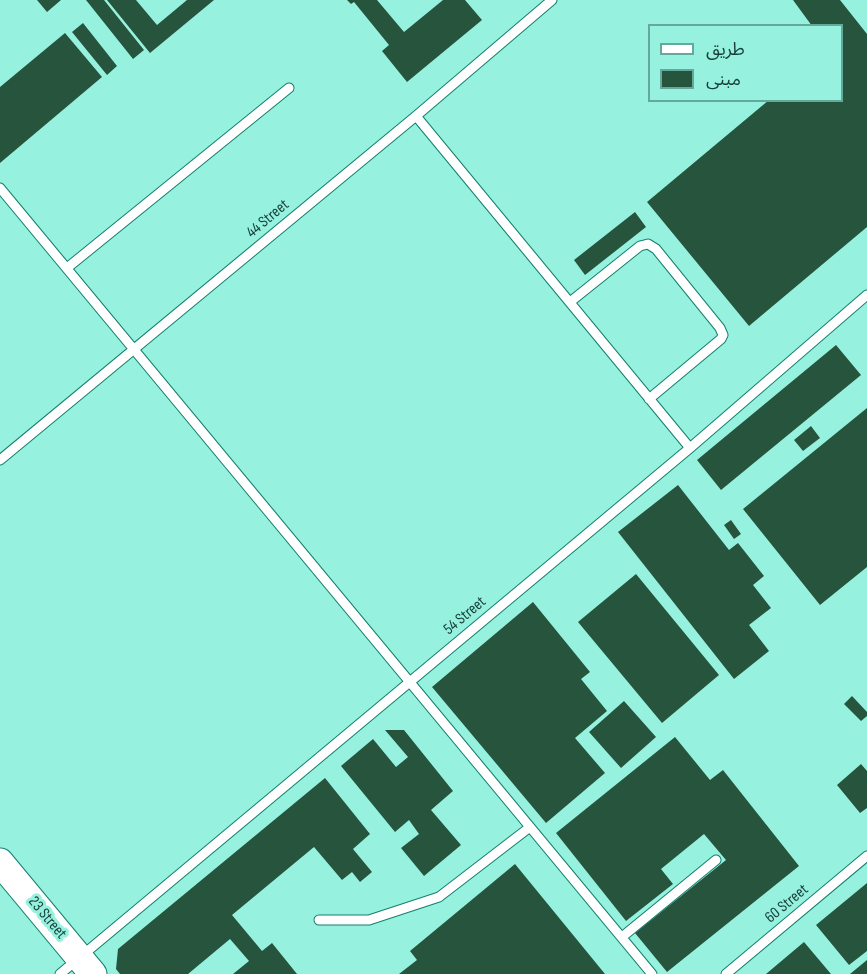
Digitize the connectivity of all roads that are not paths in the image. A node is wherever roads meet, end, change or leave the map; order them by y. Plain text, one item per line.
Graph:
1 (552, 0) edge
2 (289, 88) dead end
3 (416, 116) junction
4 (0, 188) edge
5 (67, 268) junction
6 (867, 295) edge
7 (570, 302) junction
8 (134, 349) junction
9 (649, 399) junction
10 (690, 448) junction
11 (0, 460) edge
12 (411, 681) junction
13 (530, 826) junction
14 (867, 856) edge
15 (716, 860) dead end
16 (0, 862) edge
17 (319, 920) dead end
18 (622, 937) junction
19 (78, 968) edge
20 (652, 974) edge
21 (726, 974) edge

1 - 3 lane, 44 Street
2 - 5 lane
3 - 7 lane
3 - 8 lane, 44 Street
4 - 5 lane
5 - 8 lane
6 - 10 lane, 54 Street
7 - 9 lane
7 - 9 lane
8 - 11 lane, 44 Street
8 - 12 lane
9 - 10 lane
10 - 12 lane, 54 Street
12 - 13 lane
12 - 19 lane, 54 Street
13 - 17 lane
13 - 18 lane
14 - 21 lane, 60 Street
15 - 18 lane
16 - 19 street, 23 Street
18 - 20 lane

